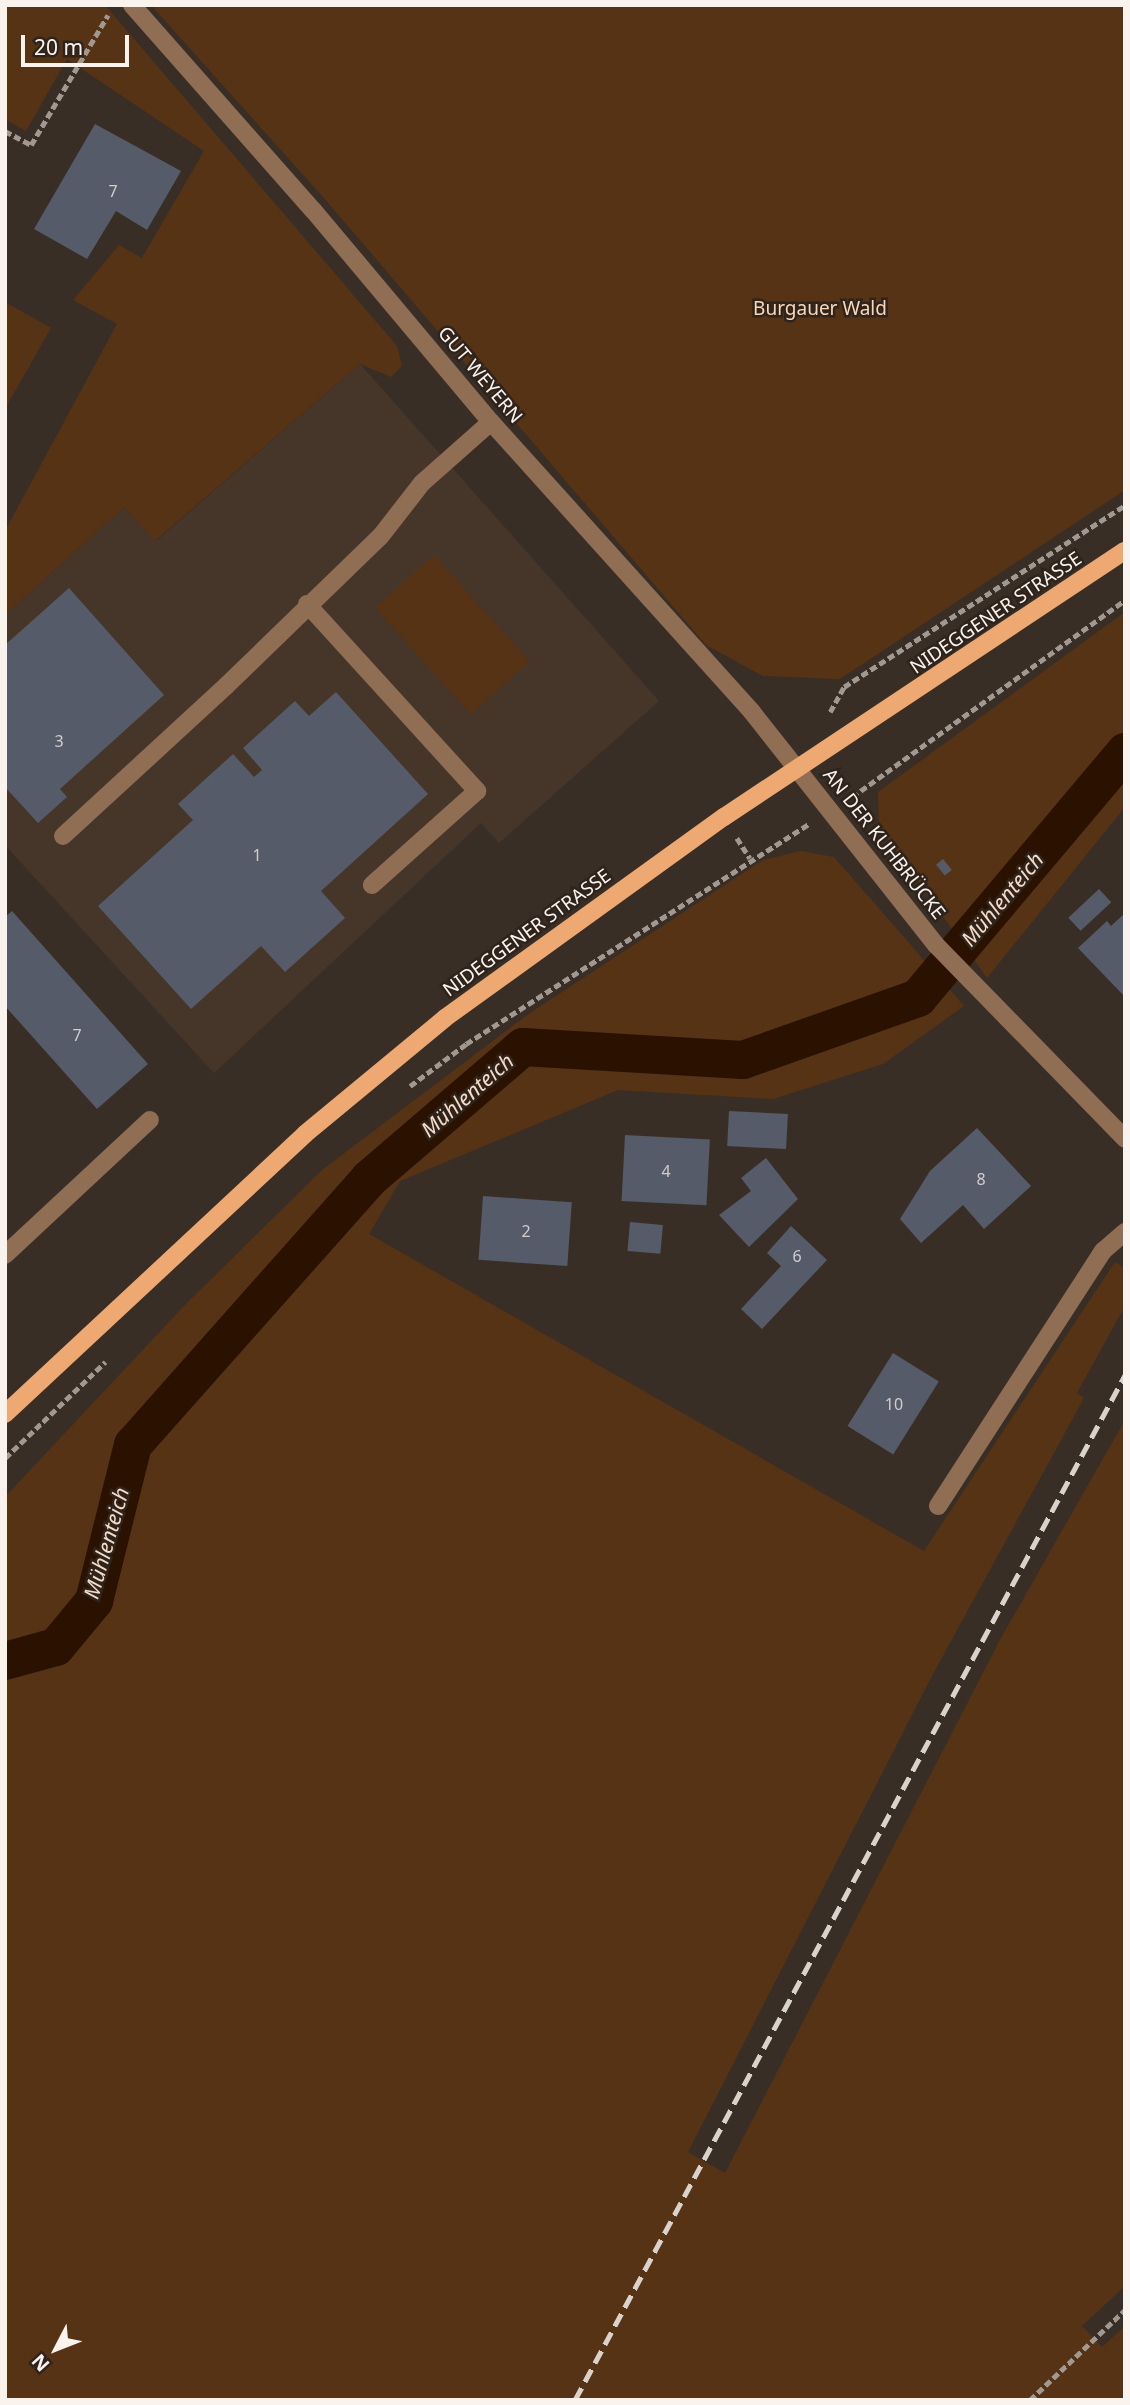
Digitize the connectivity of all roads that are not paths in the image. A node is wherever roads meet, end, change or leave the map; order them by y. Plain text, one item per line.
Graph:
1 (132, 5) edge
2 (491, 422) junction
3 (1125, 551) edge
4 (307, 604) junction
5 (799, 770) junction
6 (63, 836) dead end
7 (372, 885) dead end
8 (150, 1121) dead end
9 (1125, 1139) edge
10 (1125, 1232) edge
11 (5, 1255) edge
12 (5, 1414) edge
13 (938, 1506) dead end

1 - 2 street, GUT WEYERN
2 - 4 street
2 - 5 street, GUT WEYERN
3 - 5 main road, NIDEGGENER STRASSE
4 - 6 street
4 - 7 street
5 - 9 street, AN DER KUHBRÜCKE
5 - 12 main road, NIDEGGENER STRASSE
8 - 11 street
10 - 13 street

